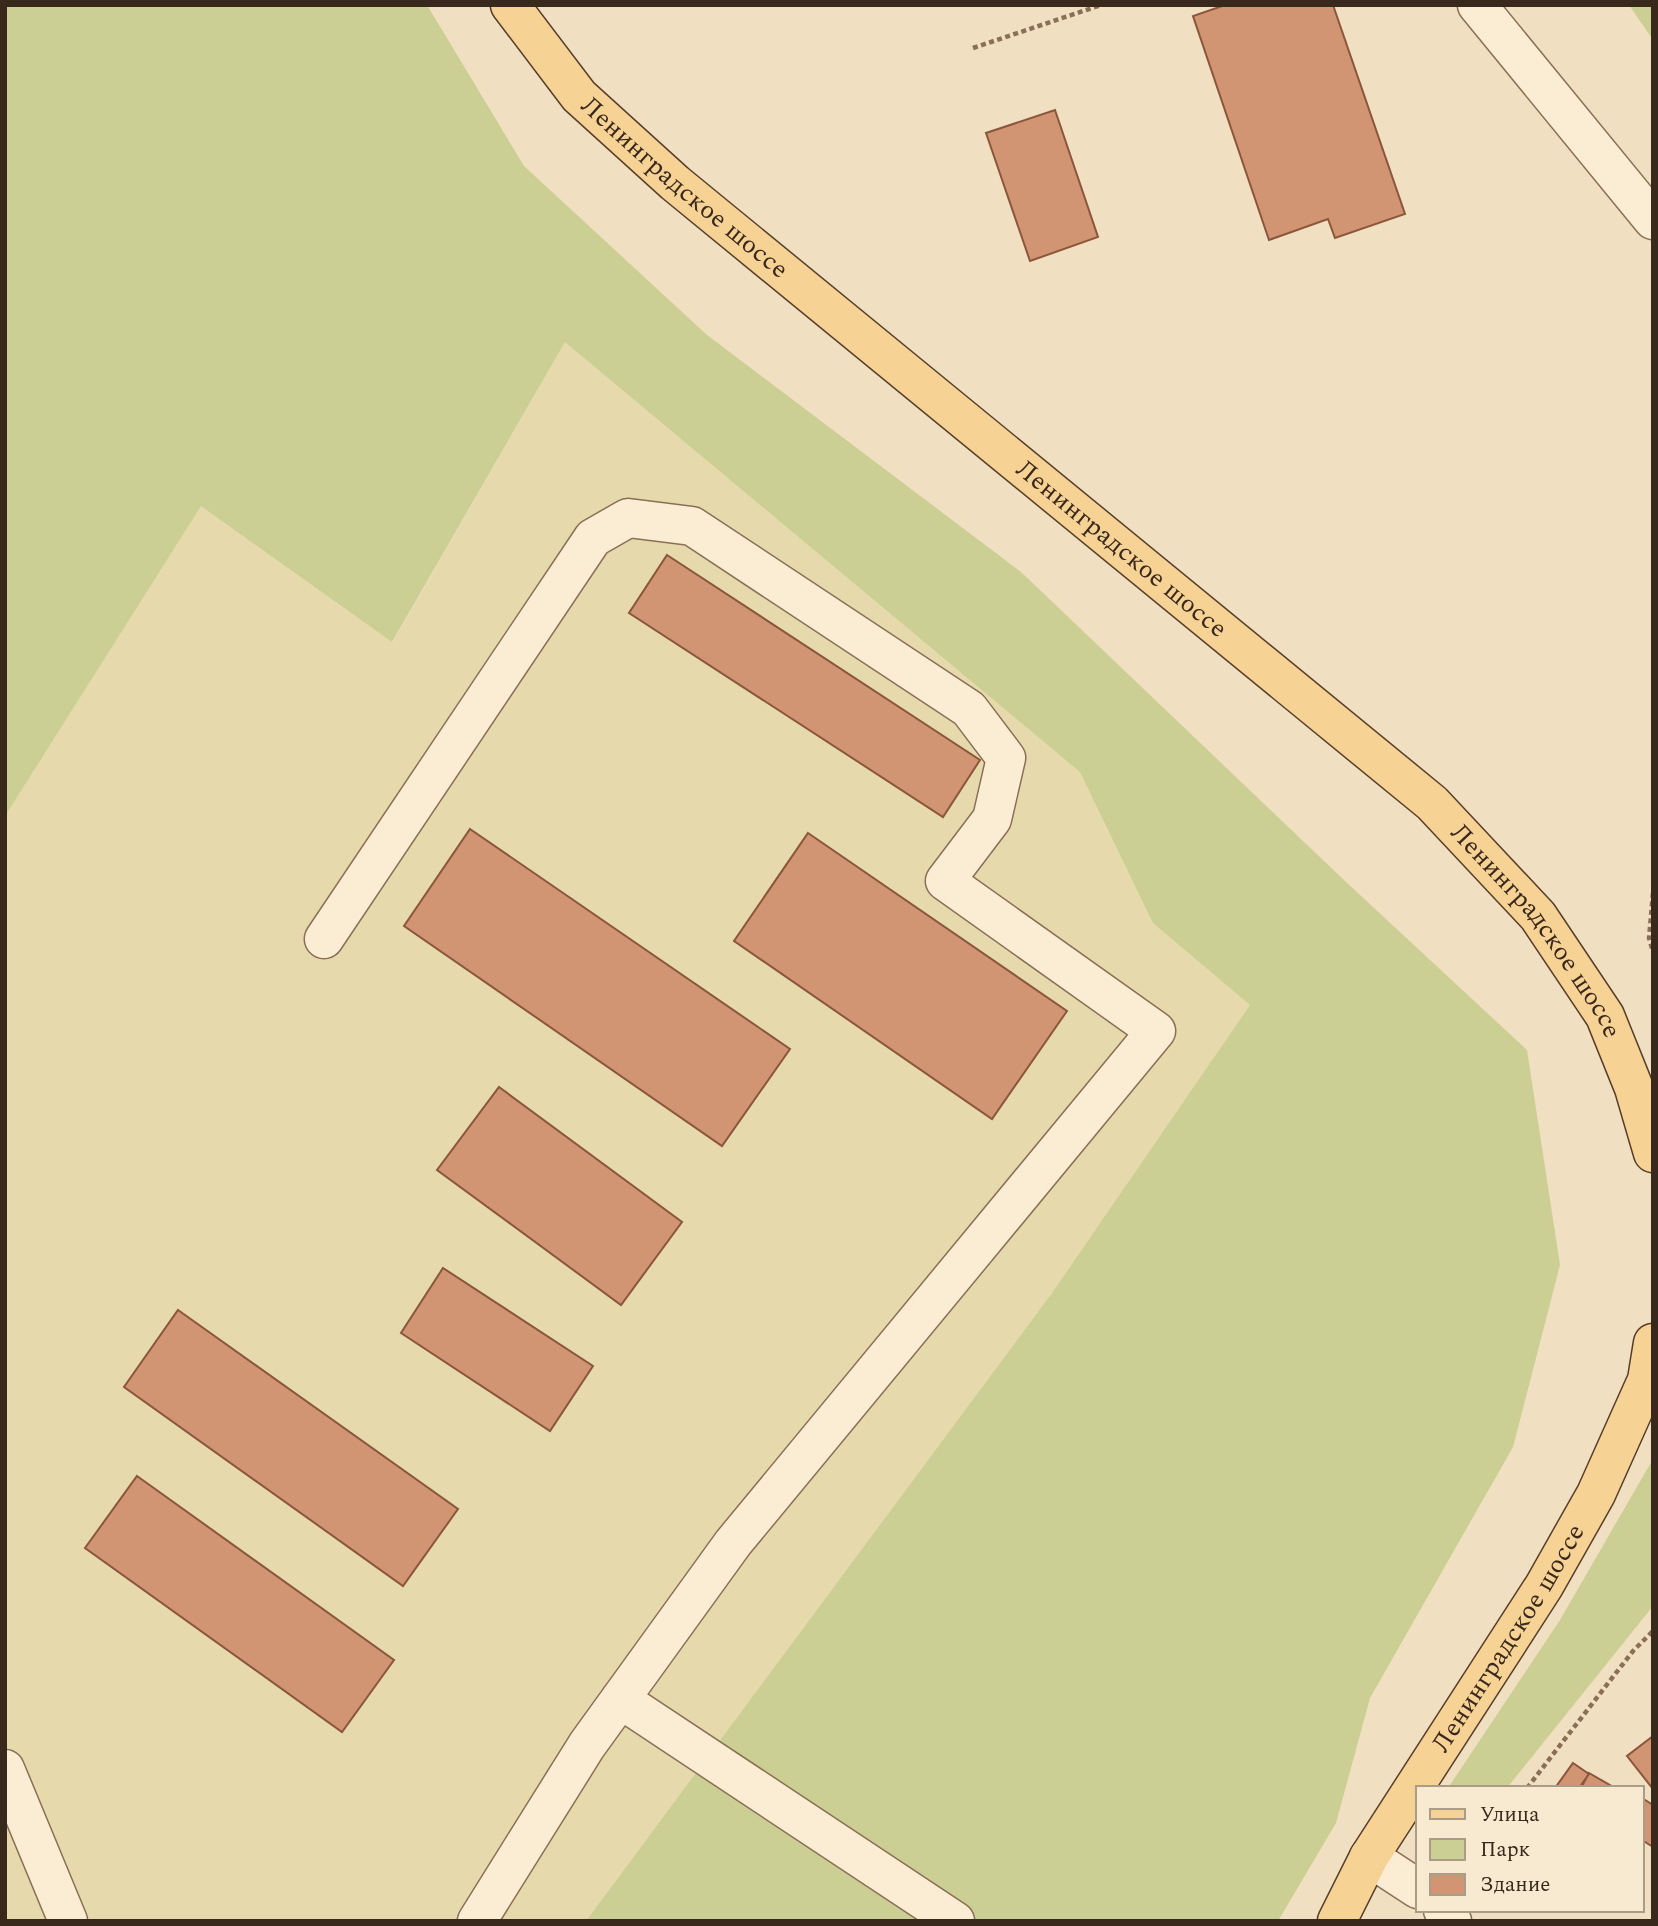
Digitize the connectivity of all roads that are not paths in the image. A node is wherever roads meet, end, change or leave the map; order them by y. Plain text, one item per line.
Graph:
1 (510, 5) edge
2 (1477, 5) edge
3 (1653, 220) edge
4 (324, 939) dead end
5 (1653, 1153) edge
6 (1653, 1343) edge
7 (620, 1699) junction
8 (5, 1769) edge
9 (1369, 1857) junction
10 (1416, 1888) edge
11 (68, 1921) edge
12 (477, 1921) edge
13 (955, 1921) edge
14 (1337, 1921) edge

1 - 5 main road, Ленинградское шоссе
2 - 3 lane
4 - 7 lane
6 - 9 main road, Ленинградское шоссе
7 - 12 lane
7 - 13 lane
8 - 11 lane
9 - 10 lane
9 - 14 main road, Ленинградское шоссе

